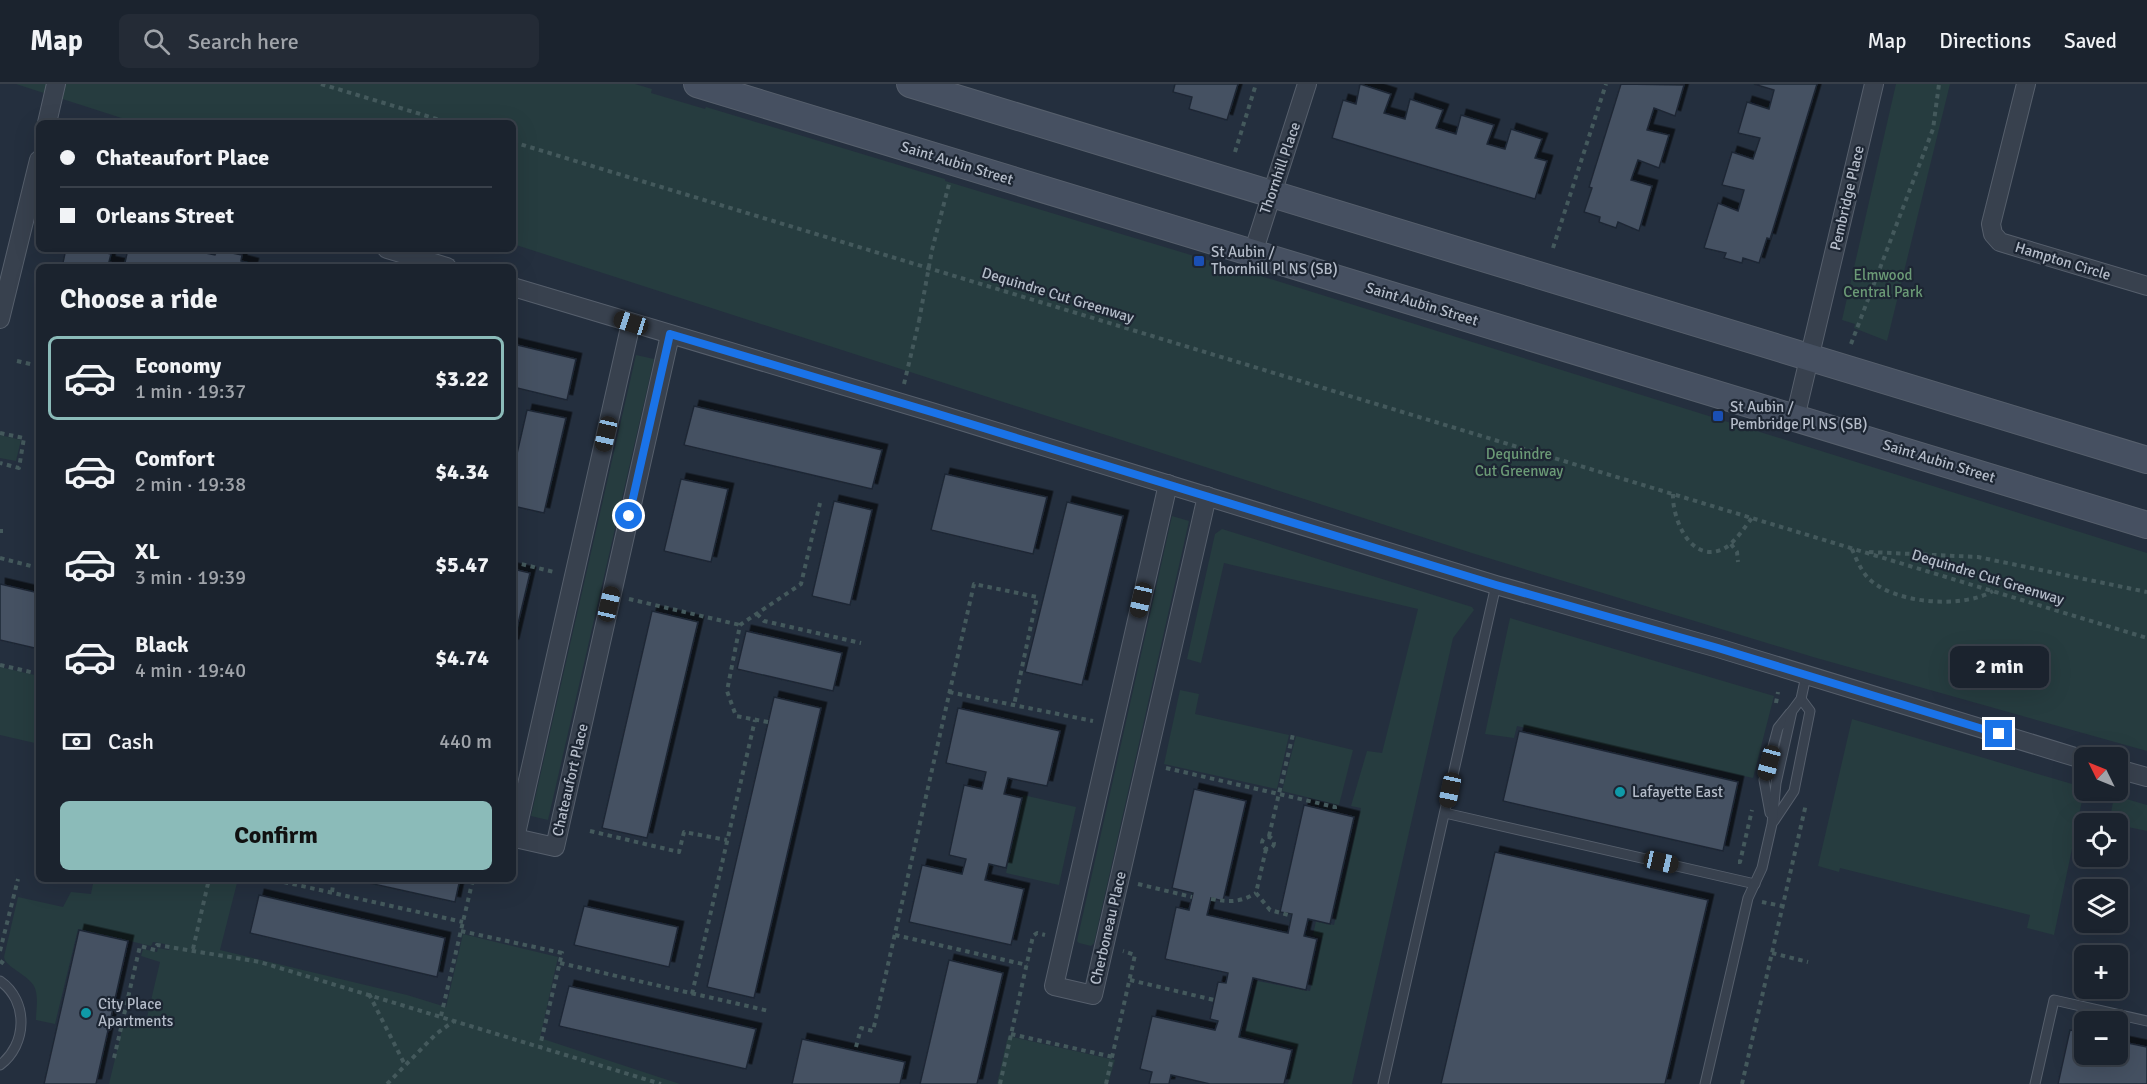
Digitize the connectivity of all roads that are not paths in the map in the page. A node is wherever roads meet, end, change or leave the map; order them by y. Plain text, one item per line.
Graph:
1 (56, 84) edge
2 (697, 84) edge
3 (910, 84) edge
4 (1307, 84) edge
5 (1874, 84) edge
6 (2026, 84) edge
7 (48, 120) edge
8 (36, 172) edge
9 (1271, 194) junction
10 (397, 252) edge
11 (1253, 253) junction
12 (437, 264) edge
13 (2147, 286) edge
14 (516, 288) edge
15 (0, 319) edge
16 (631, 323) junction
17 (670, 334) junction
18 (1810, 357) junction
19 (1795, 418) junction
20 (2147, 460) edge
21 (1168, 484) junction
22 (1207, 496) junction
23 (2147, 525) edge
24 (1496, 585) junction
25 (1806, 676) junction
26 (1801, 699) junction
27 (2074, 757) edge
28 (2128, 772) edge
29 (2147, 777) edge
30 (1445, 813) junction
31 (1772, 824) junction
32 (516, 834) edge
33 (516, 838) edge
34 (1755, 884) junction
35 (0, 981) edge
36 (2147, 1021) edge
37 (0, 1065) edge
38 (1383, 1084) edge
39 (1705, 1084) edge
40 (2035, 1084) edge

1 - 7 street
2 - 11 main road, Saint Aubin Street
3 - 9 main road
4 - 9 street, Thornhill Place
5 - 18 street, Pembridge Place
6 - 13 street, Hampton Circle
8 - 15 street
9 - 11 street, Thornhill Place
9 - 18 main road
10 - 12 street
11 - 19 main road, Saint Aubin Street
14 - 16 street
16 - 17 street
16 - 32 street, Chateaufort Place
17 - 21 street
17 - 33 street, Chateaufort Place
18 - 19 street, Pembridge Place
18 - 20 main road
19 - 23 main road, Saint Aubin Street
21 - 22 street
21 - 22 street, Cherboneau Place
22 - 24 street
24 - 25 street
24 - 30 lane
25 - 26 lane
25 - 27 street
26 - 31 lane
26 - 31 lane
28 - 29 street
30 - 34 lane
30 - 38 lane
31 - 34 lane
34 - 39 lane
35 - 37 lane
36 - 40 lane

